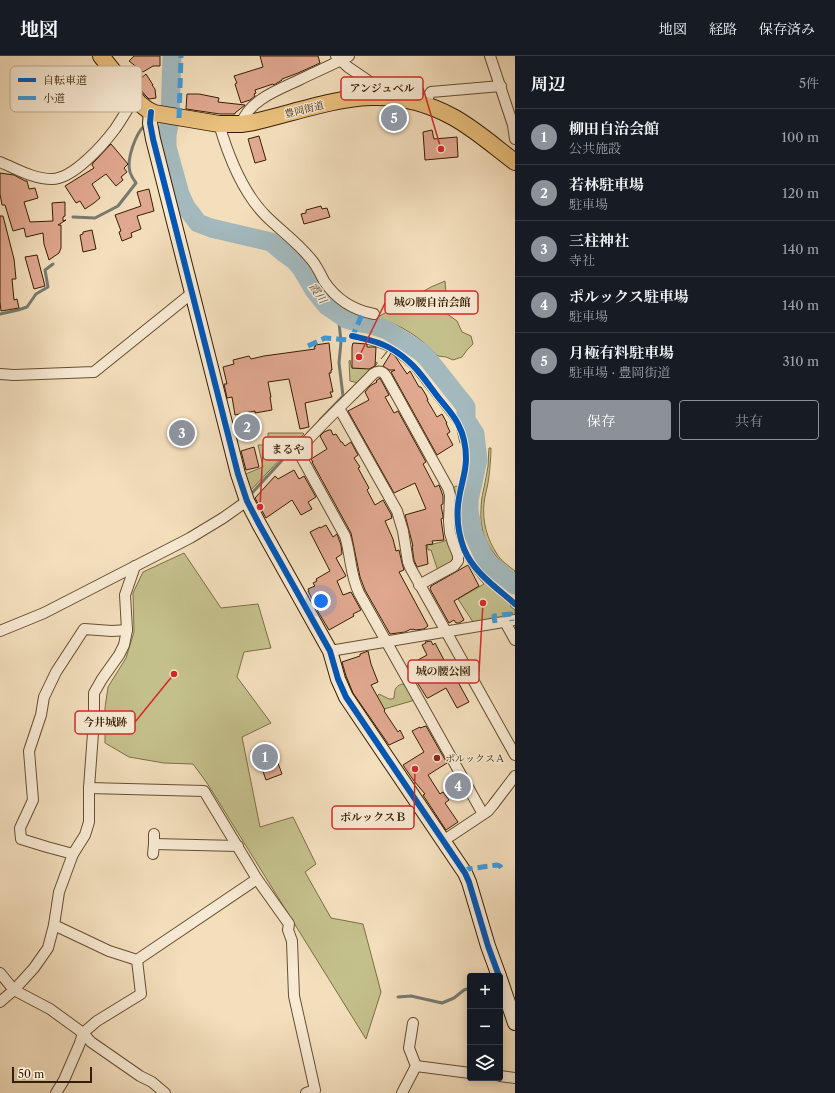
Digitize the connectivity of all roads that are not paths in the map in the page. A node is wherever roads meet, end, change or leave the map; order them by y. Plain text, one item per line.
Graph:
1 (101, 56) edge
2 (490, 56) edge
3 (342, 58) edge
4 (109, 66) edge
5 (501, 86) junction
6 (373, 96) junction
7 (424, 104) junction
8 (142, 106) edge
9 (126, 112) edge
10 (163, 115) junction
11 (219, 124) junction
12 (241, 124) junction
13 (515, 139) edge
14 (0, 162) edge
15 (515, 162) edge
16 (192, 293) junction
17 (374, 314) dead end
18 (0, 374) edge
19 (339, 408) junction
20 (247, 501) junction
21 (135, 566) junction
22 (419, 585) junction
23 (510, 621) edge
24 (127, 630) junction
25 (0, 631) edge
26 (445, 632) junction
27 (515, 640) edge
28 (386, 642) junction
29 (330, 651) junction
30 (515, 755) edge
31 (515, 776) edge
32 (89, 788) junction
33 (483, 814) junction
34 (443, 841) junction
35 (154, 844) dead end
36 (238, 846) junction
37 (73, 854) junction
38 (257, 879) junction
39 (54, 925) junction
40 (137, 960) junction
41 (0, 973) edge
42 (498, 973) edge
43 (503, 988) edge
44 (14, 990) junction
45 (0, 1002) edge
46 (413, 1023) dead end
47 (515, 1023) edge
48 (83, 1032) junction
49 (416, 1066) junction
50 (467, 1073) edge
51 (503, 1076) edge
52 (515, 1078) edge
53 (56, 1093) edge
54 (165, 1093) edge
55 (306, 1093) edge
56 (402, 1093) edge

1 - 4 main road
2 - 5 street
3 - 6 street
3 - 12 street
5 - 7 street
5 - 13 street
6 - 7 main road, 豊岡街道
6 - 12 main road, 豊岡街道
7 - 15 main road, 豊岡街道
8 - 10 main road
9 - 14 street
10 - 11 main road, 豊岡街道
10 - 16 street
11 - 12 main road, 豊岡街道
11 - 17 street
16 - 18 street
16 - 20 street
19 - 22 street
19 - 22 street
19 - 28 street
20 - 21 street
20 - 29 street
21 - 24 street
21 - 25 street
22 - 26 street
23 - 26 street
23 - 27 street
24 - 32 street
24 - 37 street
26 - 28 street
26 - 30 street
28 - 29 street
28 - 33 street
29 - 34 street
31 - 33 street
32 - 36 street
32 - 37 street
33 - 34 street
34 - 42 street
35 - 36 street
36 - 38 street
37 - 39 street
38 - 40 street
38 - 55 street
39 - 40 street
39 - 44 street
40 - 48 street
41 - 44 street
43 - 47 street
44 - 45 street
44 - 48 street
46 - 49 street
48 - 53 street
48 - 54 street
49 - 50 street
49 - 56 street
51 - 52 street

